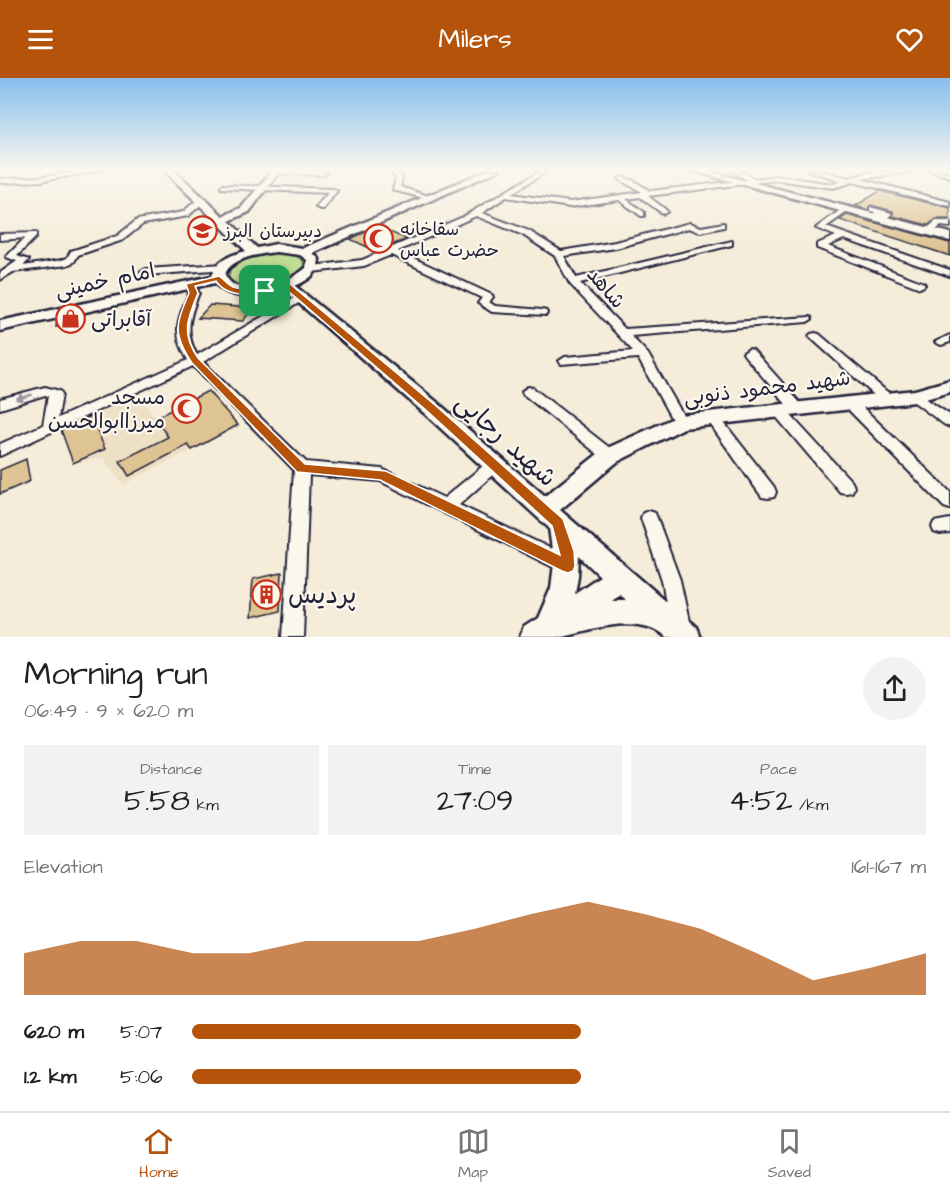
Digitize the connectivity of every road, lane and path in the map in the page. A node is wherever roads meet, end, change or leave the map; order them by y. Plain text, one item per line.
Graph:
1 (196, 196) edge
2 (256, 196) edge
3 (328, 196) edge
4 (424, 196) edge
5 (435, 196) edge
6 (503, 196) edge
7 (510, 196) edge
8 (637, 196) edge
9 (647, 196) edge
10 (794, 196) edge
11 (917, 196) edge
12 (431, 198) junction
13 (621, 198) junction
14 (201, 201) junction
15 (950, 204) edge
16 (320, 207) dead end
17 (846, 210) junction
18 (663, 212) dead end
19 (475, 213) junction
20 (641, 214) dead end
21 (935, 215) dead end
22 (223, 220) junction
23 (950, 221) edge
24 (720, 225) dead end
25 (928, 232) junction
26 (844, 236) junction
27 (0, 237) edge
28 (950, 237) edge
29 (729, 243) dead end
30 (253, 251) junction
31 (390, 251) junction
32 (304, 252) junction
33 (559, 254) junction
34 (312, 269) junction
35 (10, 270) junction
36 (146, 272) dead end
37 (221, 273) junction
38 (950, 273) edge
39 (0, 277) edge
40 (573, 282) junction
41 (190, 284) junction
42 (920, 285) dead end
43 (294, 292) junction
44 (542, 313) dead end
45 (807, 319) dead end
46 (0, 326) edge
47 (621, 333) junction
48 (815, 336) dead end
49 (749, 353) dead end
50 (642, 354) junction
51 (195, 360) junction
52 (566, 361) dead end
53 (948, 389) edge
54 (528, 391) dead end
55 (915, 396) junction
56 (887, 399) junction
57 (849, 402) junction
58 (0, 404) edge
59 (788, 409) junction
60 (713, 418) junction
61 (680, 422) junction
62 (950, 422) edge
63 (49, 428) junction
64 (0, 450) edge
65 (610, 456) junction
66 (494, 465) junction
67 (302, 468) junction
68 (846, 487) dead end
69 (768, 492) dead end
70 (950, 502) edge
71 (446, 506) junction
72 (551, 516) junction
73 (649, 518) dead end
74 (568, 566) junction
75 (619, 578) junction
76 (677, 628) edge
77 (541, 632) edge
78 (293, 637) edge

1 - 14 main road
2 - 22 main road
3 - 16 street
4 - 12 street
5 - 12 main road
6 - 19 street
7 - 13 street
8 - 13 street
9 - 18 street
10 - 17 main road
11 - 15 street
12 - 32 main road
13 - 20 street
14 - 22 main road
14 - 35 street
17 - 25 main road
17 - 26 street
19 - 31 street
19 - 33 street
21 - 23 street
22 - 30 main road
23 - 25 street
24 - 33 street
25 - 28 main road
26 - 38 street
26 - 42 street
27 - 35 street
29 - 40 street
30 - 32 main road
30 - 37 main road, امام خمینی
31 - 34 street
31 - 44 street
32 - 34 main road
33 - 40 street, شاهد
34 - 43 main road
35 - 39 street
36 - 37 street
37 - 41 main road, امام خمینی
37 - 43 main road
40 - 47 street, شاهد
41 - 46 main road, امام خمینی
41 - 51 street
43 - 51 street
43 - 66 main road, شهید رجایی
45 - 47 street
47 - 50 street, شاهد
48 - 56 street
49 - 59 street
50 - 52 street
50 - 61 street, شاهد
51 - 63 street
51 - 67 street
53 - 55 main road, شهید محمود ذنوبی
54 - 65 street
55 - 56 main road, شهید محمود ذنوبی
55 - 62 street
56 - 57 main road, شهید محمود ذنوبی
57 - 59 main road, شهید محمود ذنوبی
57 - 70 street
63 -> 58 street
59 - 60 main road, شهید محمود ذنوبی
59 - 68 street
60 - 61 main road, شهید محمود ذنوبی
60 - 69 street
61 - 65 main road, شهید محمود ذنوبی
63 - 64 street
65 - 72 main road, شهید محمود ذنوبی
66 - 71 street
66 - 72 main road, شهید رجایی
67 - 71 street
67 - 78 street
71 - 74 street
72 - 74 main road
72 - 75 main road, شهید رجایی
73 - 76 street
74 - 77 main road
75 - 76 main road, شهید رجایی
75 - 77 main road
76 - 77 main road

